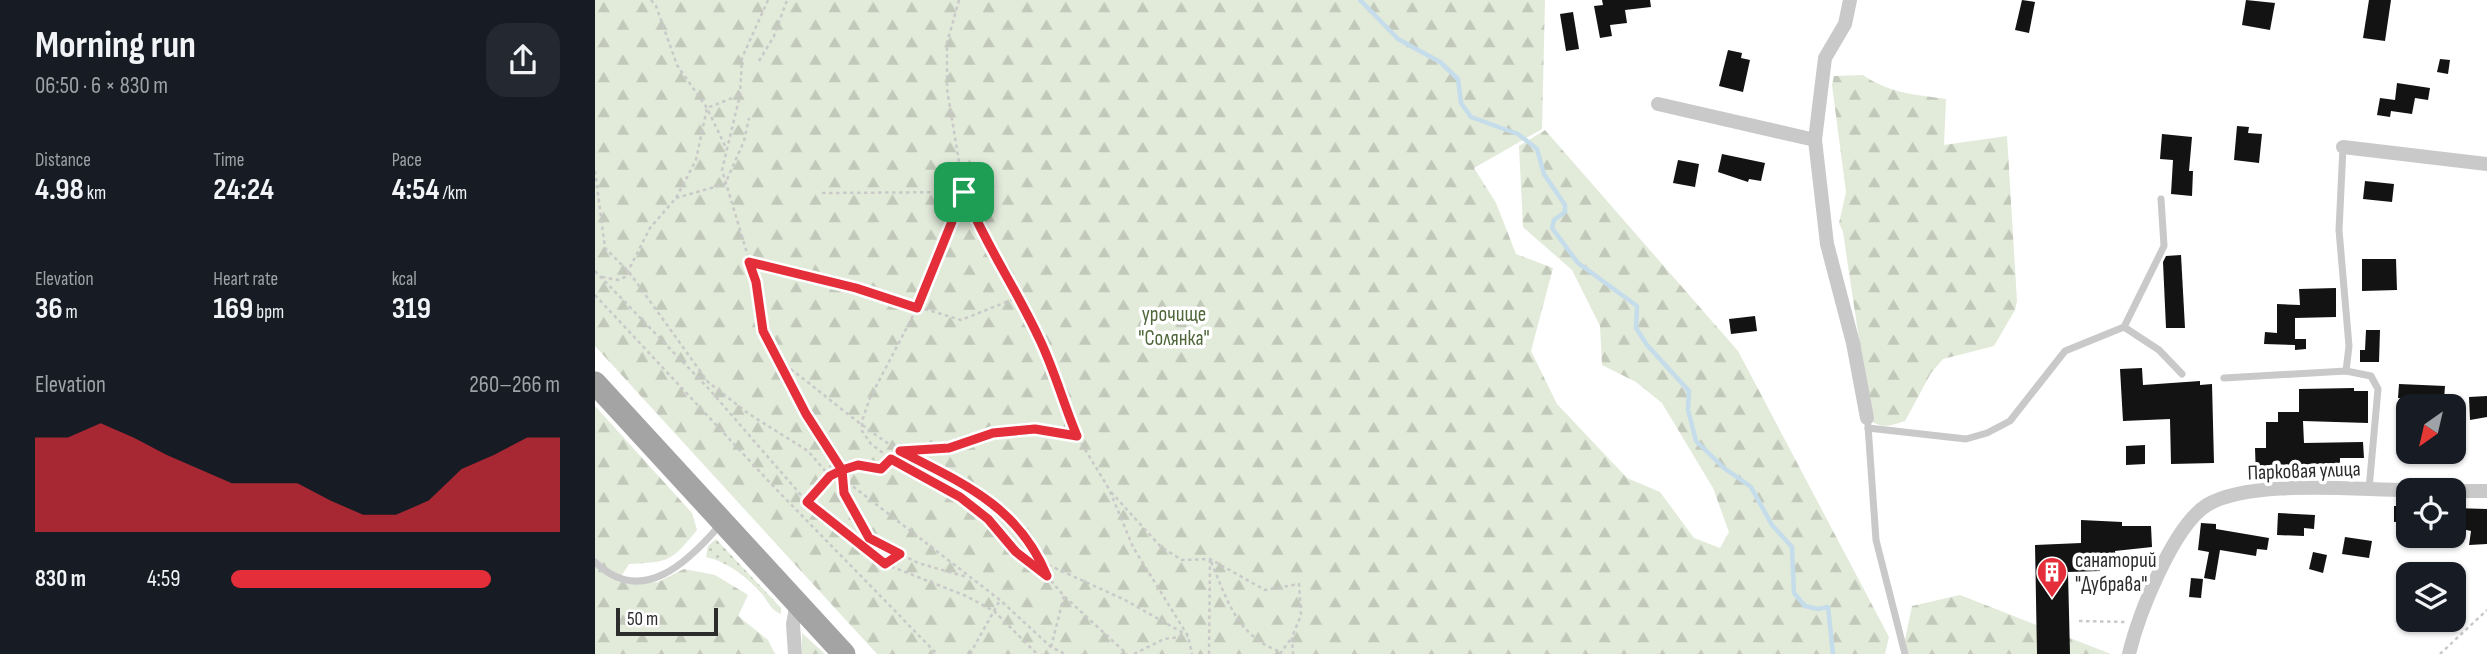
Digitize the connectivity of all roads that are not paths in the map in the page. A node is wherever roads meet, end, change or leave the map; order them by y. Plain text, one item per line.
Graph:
1 (1850, 0) edge
2 (1658, 104) dead end
3 (1815, 141) junction
4 (2343, 147) joint
5 (2487, 164) edge
6 (2161, 199) dead end
7 (2124, 327) junction
8 (2346, 371) junction
9 (2182, 374) dead end
10 (2224, 379) dead end
11 (595, 383) edge
12 (1867, 423) junction
13 (2369, 490) junction
14 (2396, 490) edge
15 (2466, 491) edge
16 (2487, 491) edge
17 (723, 522) junction
18 (595, 562) edge
19 (797, 603) junction
20 (795, 654) edge
21 (844, 654) edge
22 (1905, 654) edge
23 (2129, 654) edge

1 - 3 street
2 - 3 street
3 - 12 street
4 - 5 street
4 - 8 lane
6 - 7 lane
7 - 9 lane
7 - 12 lane
8 - 10 lane
8 - 13 lane
11 - 17 main road
12 - 22 lane
13 - 14 street, Парковая улица
13 - 23 street, Парковая улица
15 - 16 street
17 - 18 lane
17 - 19 main road
19 - 20 street
19 - 21 main road

